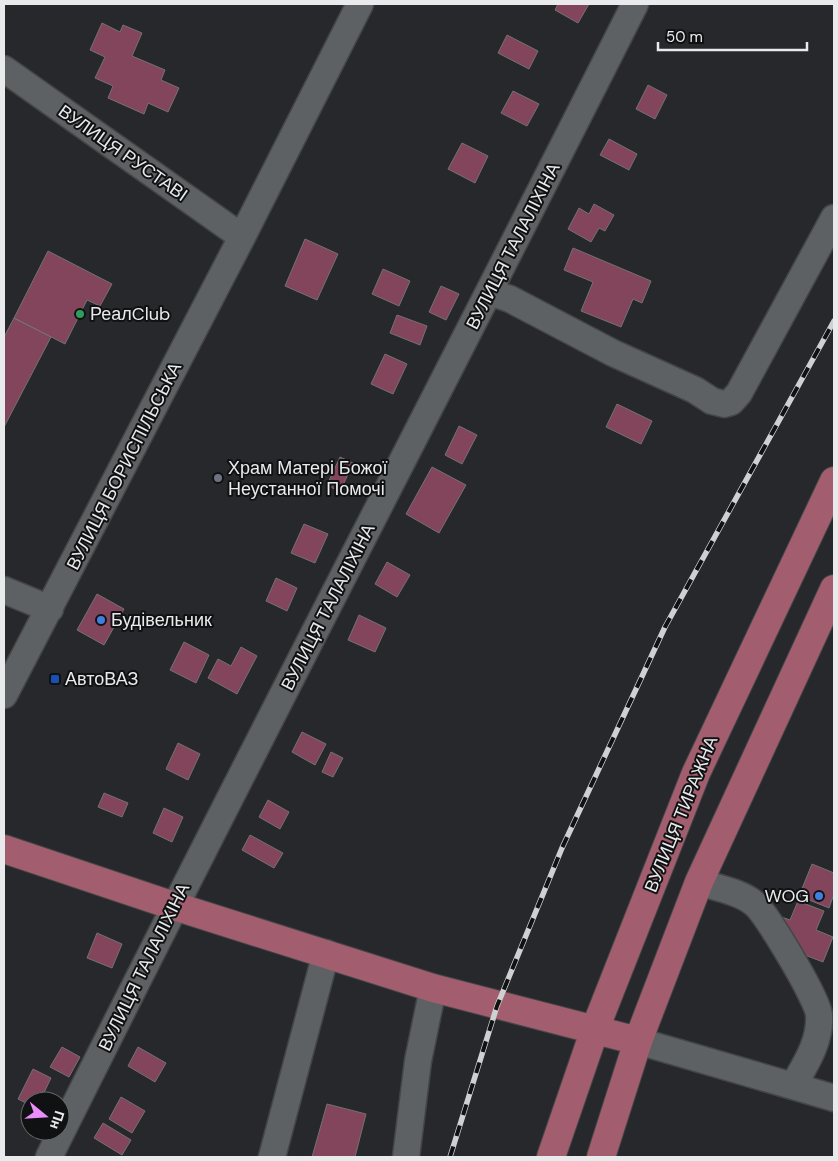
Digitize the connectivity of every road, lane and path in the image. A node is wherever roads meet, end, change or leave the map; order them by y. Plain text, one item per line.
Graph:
1 (360, 4) edge
2 (636, 4) edge
3 (4, 69) edge
4 (834, 218) edge
5 (242, 236) junction
6 (490, 292) junction
7 (834, 481) edge
8 (834, 589) edge
9 (4, 590) edge
10 (50, 609) junction
11 (4, 695) edge
12 (4, 849) edge
13 (699, 882) junction
14 (174, 906) junction
15 (326, 953) junction
16 (433, 988) junction
17 (595, 1029) junction
18 (638, 1041) junction
19 (793, 1086) junction
20 (834, 1098) edge
21 (49, 1157) edge
22 (272, 1157) edge
23 (406, 1157) edge
24 (551, 1157) edge
25 (601, 1157) edge

1 - 5 street, ВУЛИЦЯ БОРИСПІЛЬСЬКА
2 - 6 street, ВУЛИЦЯ ТАЛАЛІХІНА
3 - 5 street, ВУЛИЦЯ РУСТАВІ
4 - 6 street
5 - 10 street, ВУЛИЦЯ БОРИСПІЛЬСЬКА
6 - 14 street, ВУЛИЦЯ ТАЛАЛІХІНА
7 - 17 main road, ВУЛИЦЯ ТИРАЖНА
8 - 13 main road
9 - 10 street
10 - 11 street, ВУЛИЦЯ БОРИСПІЛЬСЬКА
12 - 14 main road
13 - 18 main road
13 - 19 street
14 - 15 main road
14 - 21 street, ВУЛИЦЯ ТАЛАЛІХІНА
15 - 16 main road
15 - 22 street
16 - 17 main road
16 - 23 street
17 - 18 main road
17 - 24 main road, ВУЛИЦЯ ТИРАЖНА
18 - 19 street
18 - 25 main road
19 - 20 street

